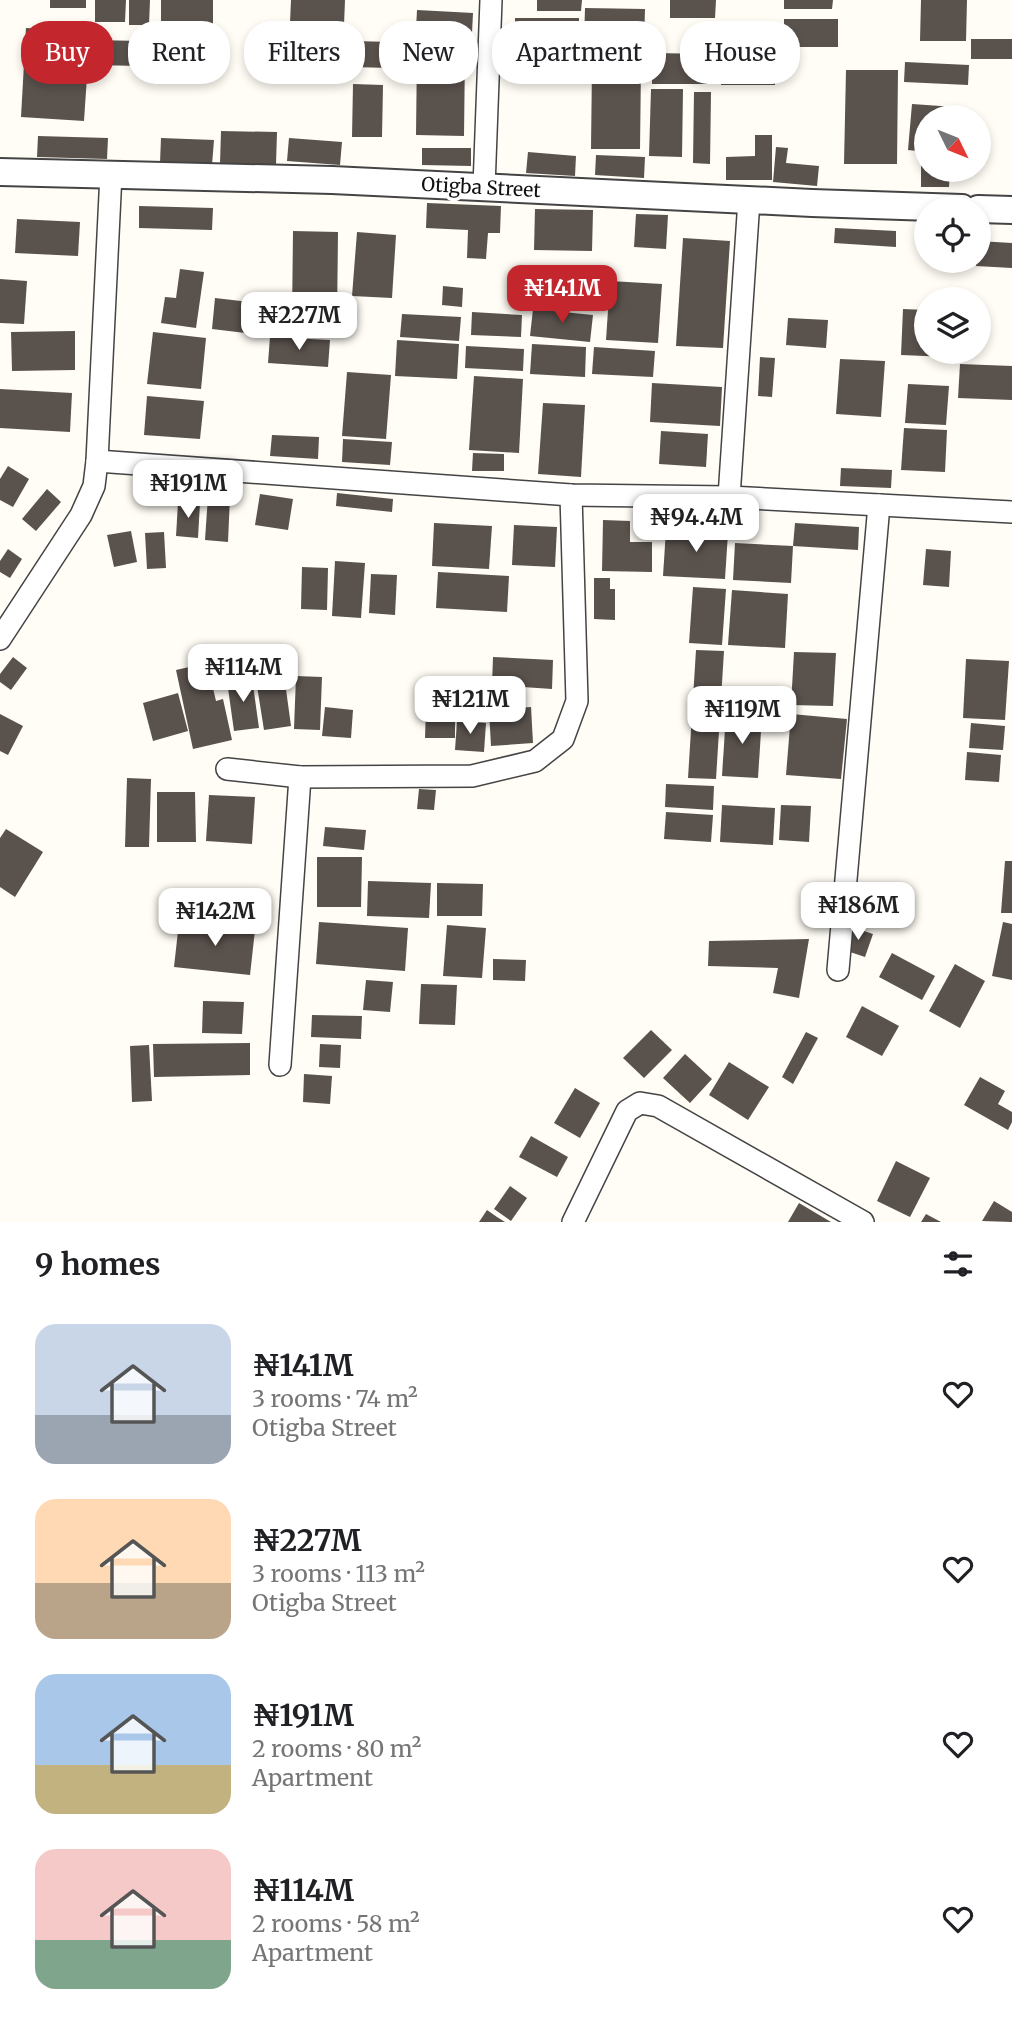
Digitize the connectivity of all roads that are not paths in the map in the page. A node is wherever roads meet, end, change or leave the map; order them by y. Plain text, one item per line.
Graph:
1 (491, 0) edge
2 (0, 172) edge
3 (111, 174) junction
4 (484, 187) junction
5 (749, 200) junction
6 (914, 206) edge
7 (991, 209) edge
8 (1012, 210) edge
9 (97, 461) junction
10 (571, 495) junction
11 (729, 497) junction
12 (879, 505) junction
13 (1012, 512) edge
14 (0, 639) edge
15 (227, 769) dead end
16 (300, 777) junction
17 (838, 970) dead end
18 (280, 1065) dead end
19 (573, 1222) edge
20 (863, 1222) edge

1 - 4 street
2 - 3 street, Otigba Street
3 - 4 street, Otigba Street
3 - 9 street
4 - 5 street, Otigba Street
5 - 6 street, Otigba Street
5 - 11 street
7 - 8 street
9 - 10 street
9 - 14 street
10 - 11 street
10 - 16 street
11 - 12 street
12 - 13 street
12 - 17 street
15 - 16 street
16 - 18 street
19 - 20 street

